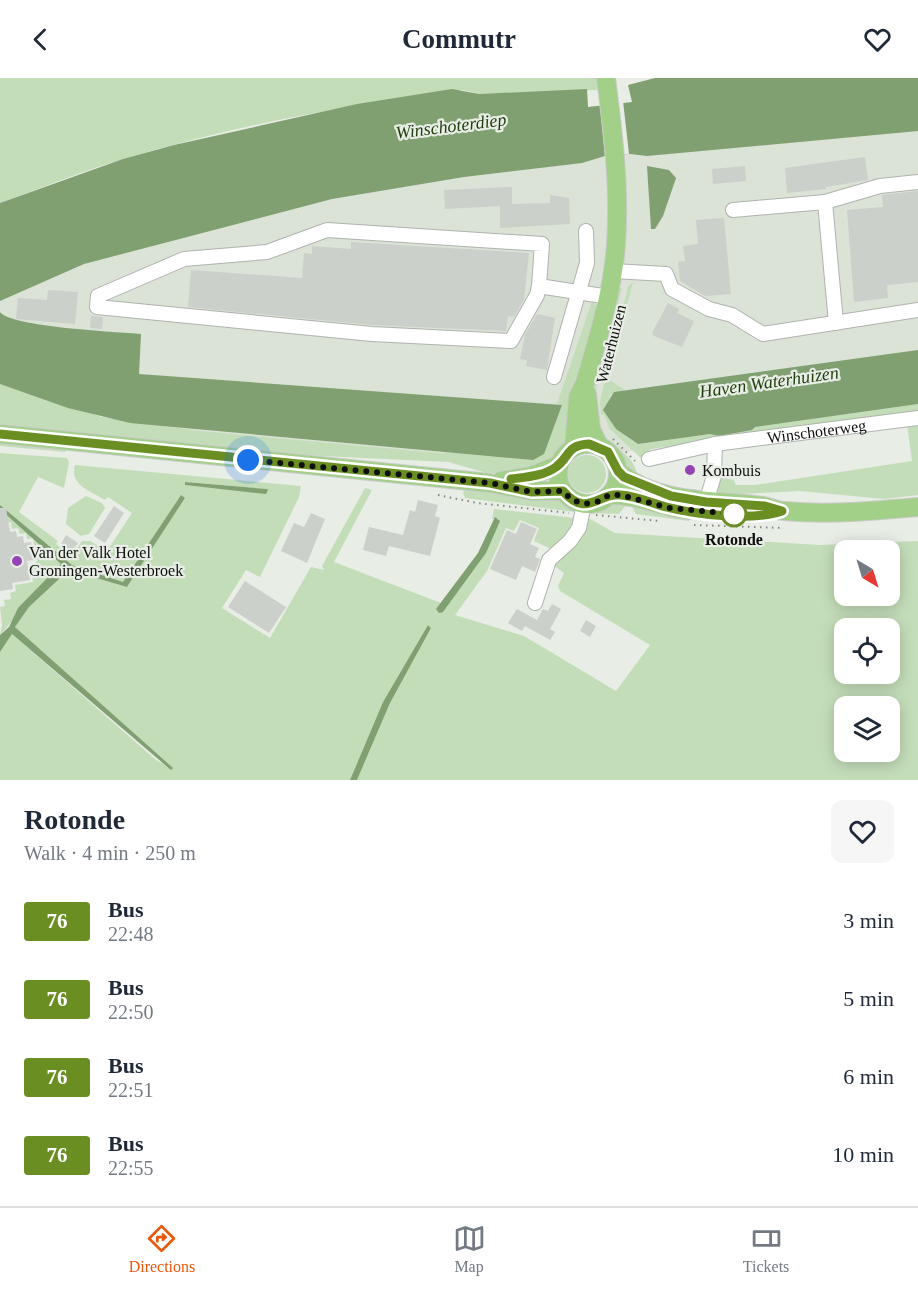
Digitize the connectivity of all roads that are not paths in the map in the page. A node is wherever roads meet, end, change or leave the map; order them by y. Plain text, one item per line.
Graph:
1 (606, 78) edge
2 (918, 182) edge
3 (825, 202) junction
4 (733, 210) dead end
5 (586, 231) dead end
6 (613, 271) junction
7 (539, 286) junction
8 (577, 292) junction
9 (609, 297) junction
10 (918, 310) edge
11 (836, 323) junction
12 (554, 377) dead end
13 (585, 383) junction
14 (912, 419) edge
15 (0, 434) edge
16 (604, 441) junction
17 (715, 444) junction
18 (574, 447) junction
19 (649, 459) dead end
20 (559, 465) junction
21 (618, 471) junction
22 (490, 483) junction
23 (635, 490) junction
24 (563, 491) junction
25 (609, 495) junction
26 (706, 502) junction
27 (584, 504) junction
28 (918, 507) edge
29 (782, 511) junction
30 (535, 603) dead end

1 - 6 main road, Waterhuizen
2 - 3 street
3 - 4 street
3 - 11 street
5 - 8 street
6 - 9 main road, Waterhuizen
6 - 11 street
7 - 7 street
7 - 8 street
8 - 9 street
8 - 12 street
9 - 13 main road, Waterhuizen
10 - 11 street
13 - 16 main road, Waterhuizen
13 - 18 main road, Waterhuizen
14 - 17 street, Winschoterweg
15 - 22 main road
16 - 18 main road
16 - 21 main road
17 - 19 street, Winschoterweg
17 - 26 street
18 - 20 main road
20 - 22 main road
20 - 24 main road
21 - 23 main road
21 - 25 main road
22 - 24 main road
23 - 25 main road
23 - 26 main road
23 - 29 main road
24 - 27 main road
25 - 27 main road
26 - 29 main road
27 - 30 street
28 - 29 main road

